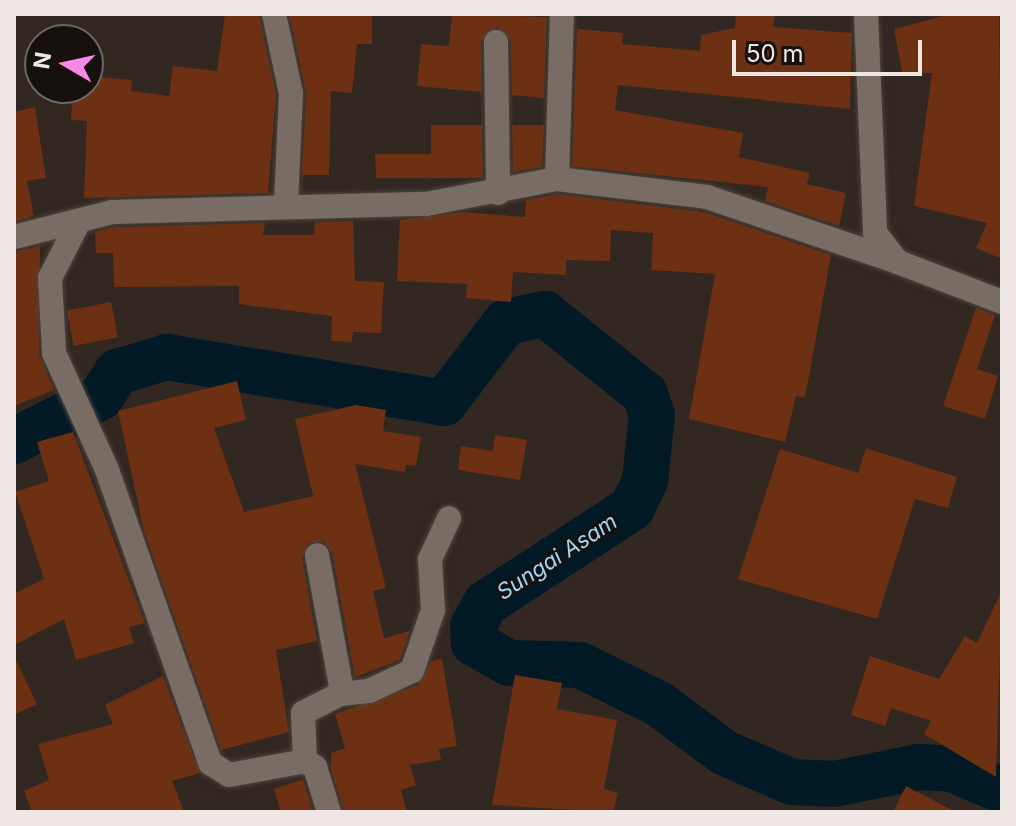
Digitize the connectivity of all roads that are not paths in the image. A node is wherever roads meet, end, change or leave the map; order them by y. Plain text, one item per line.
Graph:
1 (274, 14) edge
2 (562, 14) edge
3 (866, 14) edge
4 (496, 42) dead end
5 (557, 179) junction
6 (498, 193) junction
7 (286, 204) junction
8 (77, 225) junction
9 (14, 237) edge
10 (898, 262) junction
11 (1002, 302) edge
12 (449, 518) dead end
13 (317, 555) dead end
14 (340, 694) junction
15 (305, 761) junction
16 (329, 812) edge

1 - 7 street
2 - 5 street
3 - 10 street
4 - 6 street
5 - 6 street
5 - 10 street
6 - 7 street
7 - 8 street
8 - 9 street
8 - 15 street
10 - 11 street
12 - 14 street
13 - 14 street
14 - 15 street
15 - 16 street

